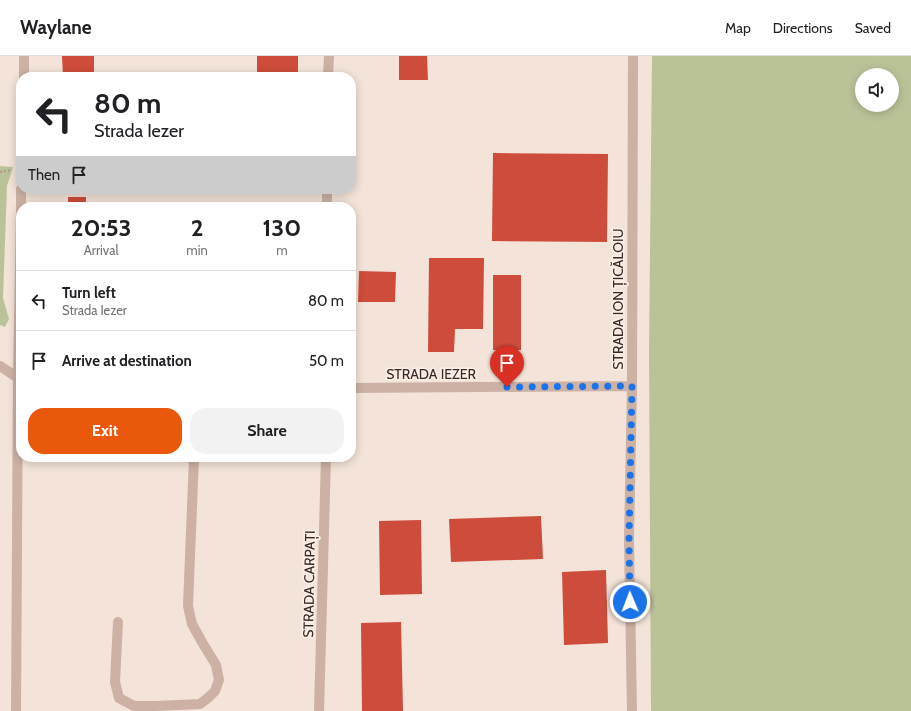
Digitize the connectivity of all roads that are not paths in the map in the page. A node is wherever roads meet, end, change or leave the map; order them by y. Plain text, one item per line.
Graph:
1 (24, 56) edge
2 (329, 56) edge
3 (633, 56) edge
4 (24, 72) edge
5 (328, 72) edge
6 (0, 366) edge
7 (16, 376) edge
8 (632, 386) junction
9 (356, 388) edge
10 (18, 462) edge
11 (194, 462) edge
12 (326, 462) edge
13 (118, 622) dead end
14 (156, 709) edge
15 (16, 711) edge
16 (319, 711) edge
17 (632, 711) edge

1 - 4 street
2 - 5 street
3 - 8 street, STRADA ION ȚICĂLOIU
6 - 7 street
8 - 9 street, STRADA IEZER
8 - 17 street, STRADA ION ȚICĂLOIU
10 - 15 street
11 - 14 street
12 - 16 street, STRADA CARPAȚI
13 - 14 street

